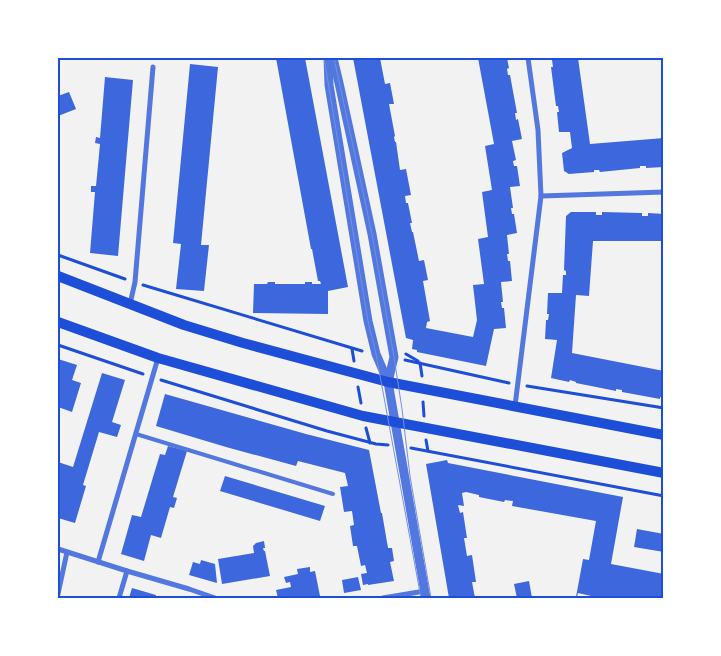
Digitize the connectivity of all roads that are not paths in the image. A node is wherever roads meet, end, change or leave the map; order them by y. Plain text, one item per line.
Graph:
1 (328, 58) edge
2 (333, 58) edge
3 (528, 58) edge
4 (153, 67) dead end
5 (664, 192) edge
6 (541, 196) junction
7 (58, 276) edge
8 (130, 305) junction
9 (58, 322) edge
10 (158, 358) junction
11 (388, 382) junction
12 (515, 406) junction
13 (396, 422) junction
14 (136, 434) junction
15 (664, 435) edge
16 (664, 473) edge
17 (332, 494) dead end
18 (58, 550) edge
19 (67, 552) junction
20 (98, 562) junction
21 (127, 571) junction
22 (58, 594) edge
23 (425, 595) edge
24 (119, 598) edge
25 (215, 598) edge
26 (383, 598) edge

1 - 11 street
2 - 11 street
3 - 6 street
4 - 8 street
5 - 6 street
6 - 12 street
7 - 8 main road
8 - 11 main road
9 - 10 main road
10 - 13 main road
10 - 14 street
11 - 12 main road
11 - 13 street
12 - 15 main road
13 - 16 main road
13 - 23 street
14 - 17 lane
14 - 20 street
18 - 19 street
19 - 20 street
19 - 22 street
20 - 21 street
21 - 24 street
21 - 25 street
23 - 26 street

